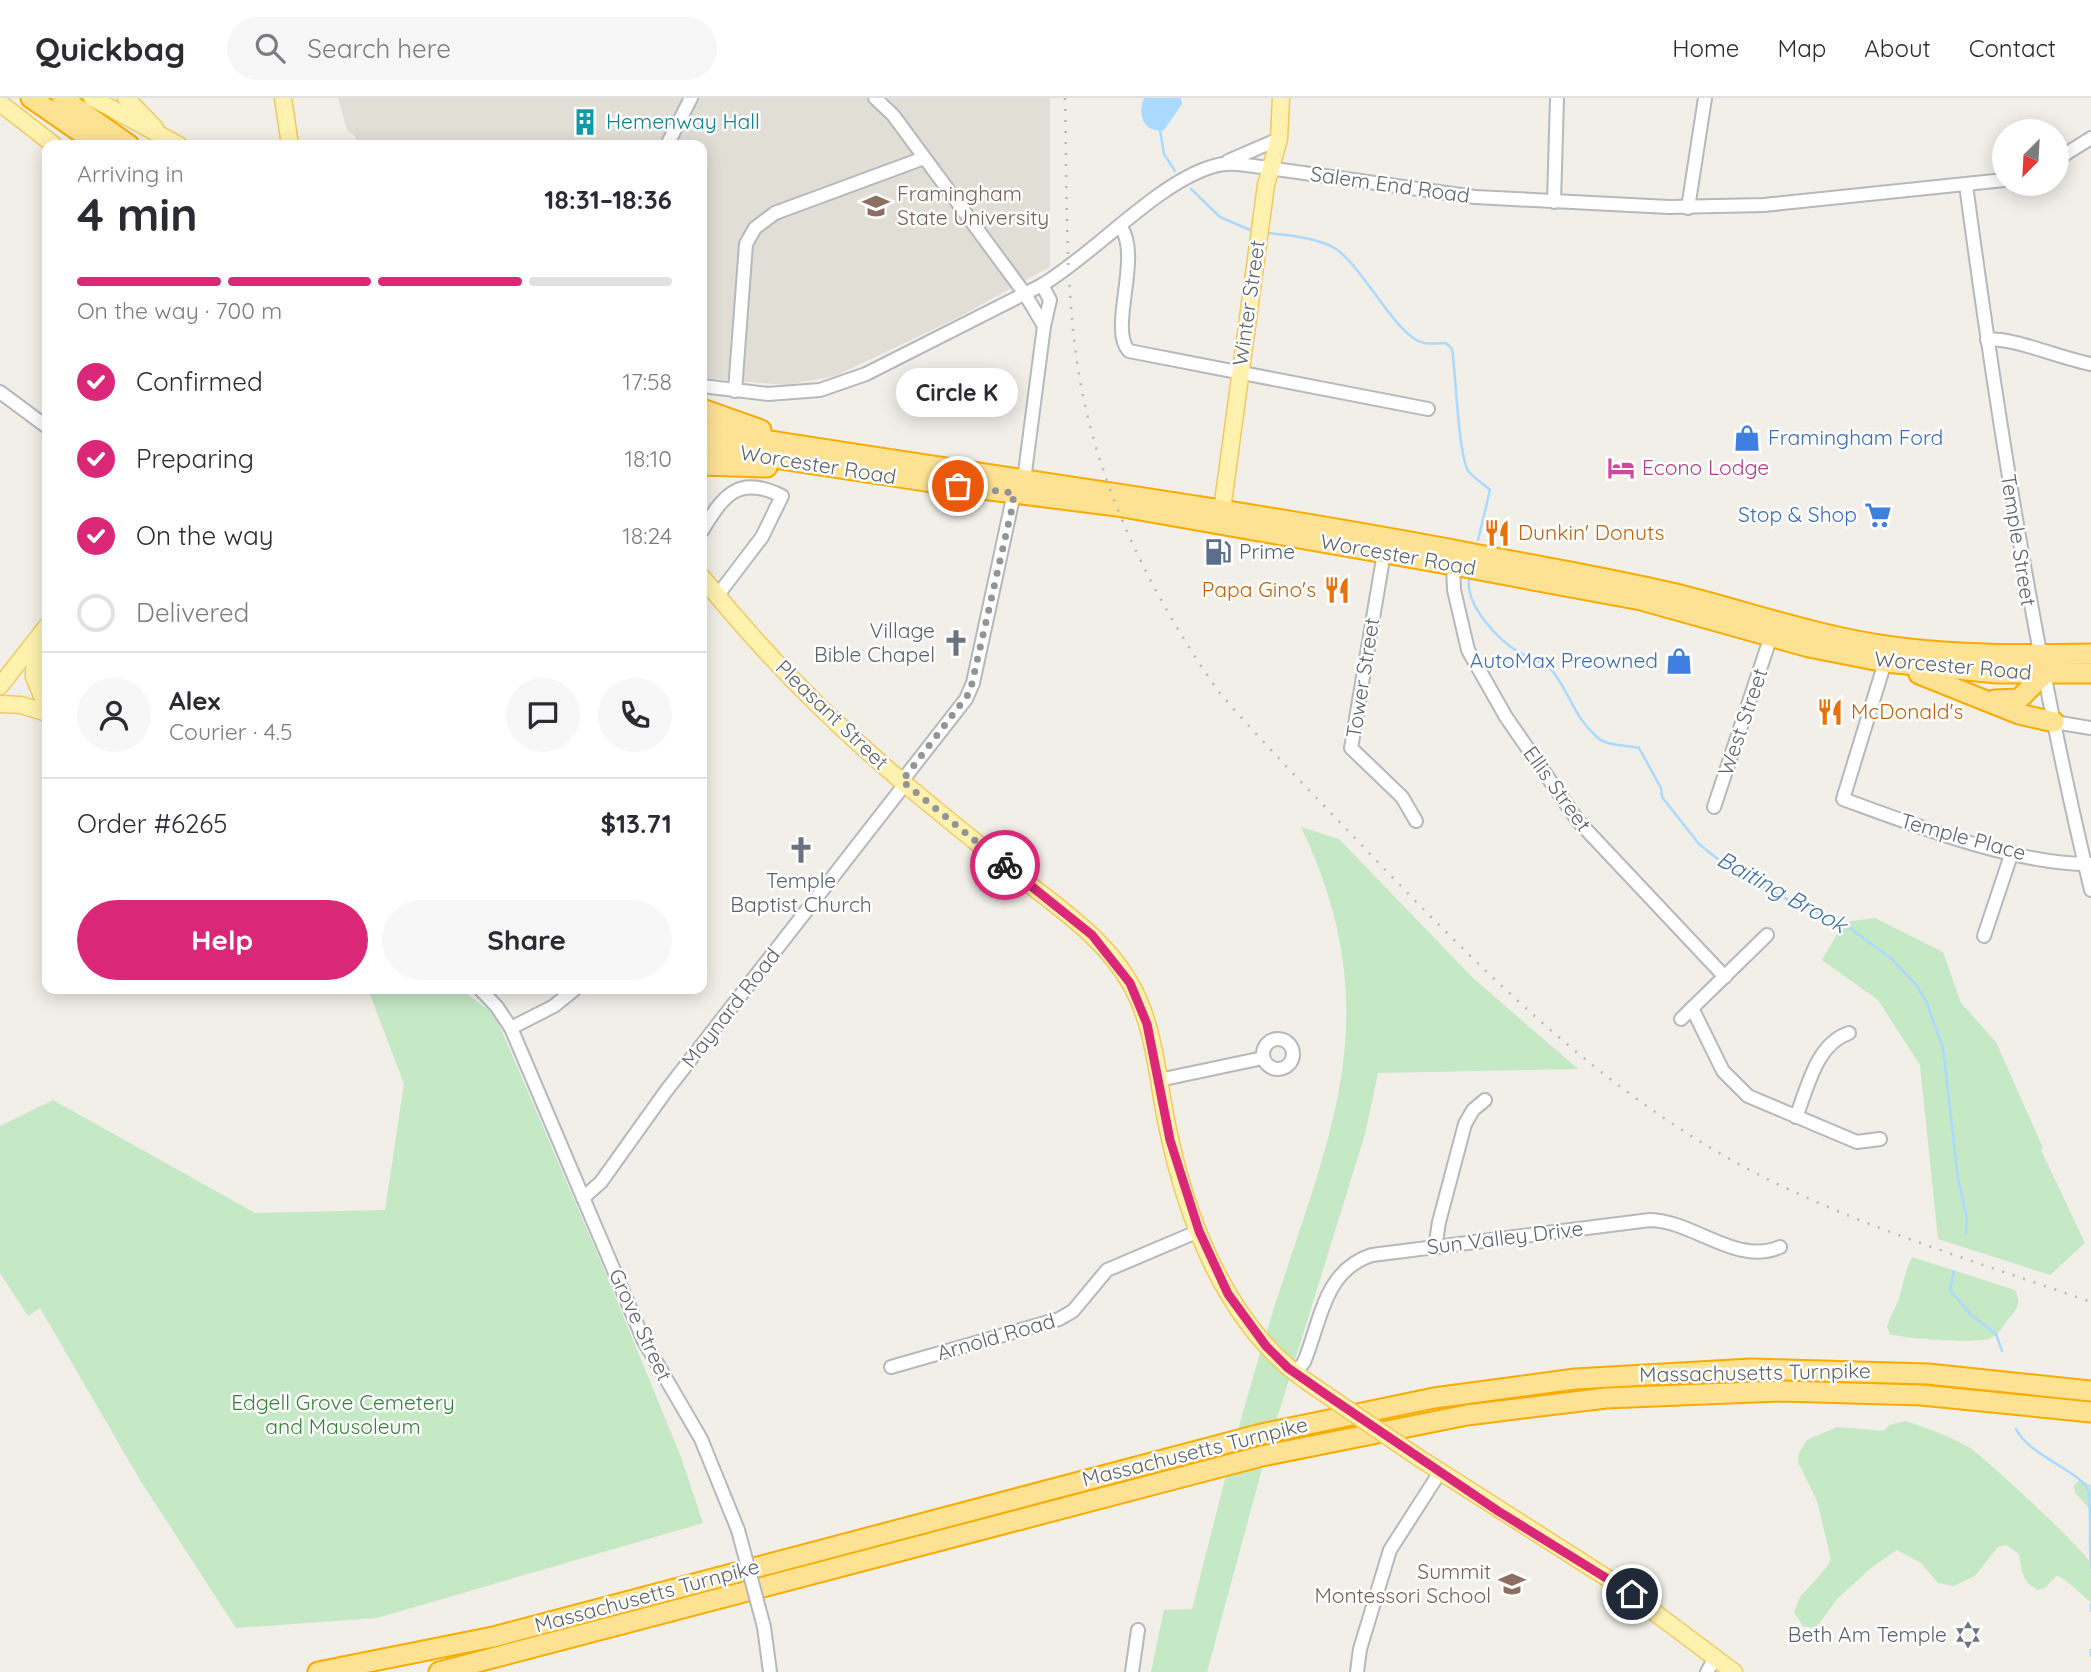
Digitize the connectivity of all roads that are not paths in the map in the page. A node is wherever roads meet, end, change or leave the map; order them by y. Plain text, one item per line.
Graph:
1 (32, 98) edge
2 (62, 98) edge
3 (92, 98) edge
4 (127, 98) edge
5 (283, 98) edge
6 (691, 98) edge
7 (875, 98) edge
8 (1281, 98) edge
9 (1556, 98) edge
10 (1705, 98) edge
11 (0, 103) edge
12 (2091, 138) edge
13 (1279, 139) junction
14 (48, 140) edge
15 (92, 140) edge
16 (122, 140) edge
17 (169, 140) edge
18 (172, 140) edge
19 (286, 140) edge
20 (670, 140) edge
21 (2069, 152) edge
22 (924, 158) junction
23 (1221, 164) junction
24 (1270, 168) junction
25 (1992, 182) edge
26 (1966, 185) junction
27 (1554, 202) junction
28 (1688, 208) junction
29 (1121, 227) junction
30 (1042, 285) junction
31 (1026, 294) junction
32 (1044, 326) junction
33 (1987, 340) junction
34 (2091, 364) edge
35 (1239, 373) junction
36 (707, 387) edge
37 (735, 391) junction
38 (0, 392) edge
39 (1428, 409) dead end
40 (707, 411) edge
41 (42, 422) edge
42 (707, 431) edge
43 (707, 448) edge
44 (826, 450) junction
45 (707, 465) edge
46 (865, 472) junction
47 (1019, 486) junction
48 (1222, 510) junction
49 (707, 522) edge
50 (1384, 553) junction
51 (1453, 565) junction
52 (707, 583) edge
53 (717, 596) junction
54 (42, 633) edge
55 (1771, 636) junction
56 (36, 641) junction
57 (2039, 654) junction
58 (2091, 654) edge
59 (1885, 662) junction
60 (2091, 673) edge
61 (2043, 675) junction
62 (0, 686) edge
63 (1970, 692) junction
64 (42, 696) edge
65 (0, 704) edge
66 (42, 711) edge
67 (2053, 722) junction
68 (2091, 728) edge
69 (903, 782) junction
70 (1714, 807) dead end
71 (1416, 821) dead end
72 (2012, 852) junction
73 (2088, 864) edge
74 (2091, 890) edge
75 (1768, 934) dead end
76 (1984, 936) dead end
77 (1725, 977) junction
78 (485, 994) edge
79 (569, 994) edge
80 (1692, 1008) junction
81 (1681, 1019) dead end
82 (511, 1028) junction
83 (1849, 1033) dead end
84 (1263, 1058) dead end
85 (1159, 1080) junction
86 (1485, 1100) dead end
87 (1796, 1117) junction
88 (1880, 1139) dead end
89 (583, 1198) junction
90 (1199, 1231) junction
91 (1780, 1247) dead end
92 (1435, 1248) junction
93 (891, 1367) dead end
94 (1302, 1378) junction
95 (2091, 1391) edge
96 (2091, 1412) edge
97 (1440, 1472) junction
98 (1138, 1630) dead end
99 (1711, 1665) edge
100 (318, 1672) edge
101 (439, 1672) edge
102 (770, 1672) edge
103 (1132, 1672) edge
104 (1357, 1672) edge
105 (1734, 1672) edge

1 - 15 highway
2 - 16 highway
3 - 17 main road
4 - 18 main road
5 - 19 main road
6 - 20 street
7 - 22 street
8 - 13 main road, Winter Street
9 - 27 street
10 - 28 street
11 - 14 main road
12 - 21 street
13 - 23 street
13 - 24 main road, Winter Street
22 - 31 street
22 - 37 street
23 - 24 street, Salem End Road
23 - 29 street, Salem End Road
24 - 27 street, Salem End Road
24 - 35 main road, Winter Street
25 - 26 street, Salem End Road
26 - 28 street, Salem End Road
26 - 33 street, Temple Street
27 - 28 street, Salem End Road
29 - 30 street, Salem End Road
29 - 35 street
30 - 31 street, Salem End Road
30 - 32 street, Maynard Road
31 - 32 street
31 - 37 street, Salem End Road
32 - 47 street, Maynard Road
33 - 34 street
33 - 57 street, Temple Street
35 - 39 street
35 - 48 main road, Winter Street
36 - 37 street, Salem End Road
38 - 41 street
40 - 44 highway
42 - 44 highway, Worcester Road
43 - 46 highway, Worcester Road
44 - 47 highway, Worcester Road
45 - 46 highway
46 - 47 highway, Worcester Road
47 - 48 highway, Worcester Road
47 - 50 highway, Worcester Road
47 - 69 street, Maynard Road
48 - 57 highway, Worcester Road
49 - 53 street
50 - 51 highway, Worcester Road
50 - 71 street, Tower Street
51 - 55 highway, Worcester Road
51 - 77 street, Ellis Street
52 - 53 main road, Pleasant Street
53 - 69 main road, Pleasant Street
54 - 56 main road
55 - 59 highway, Worcester Road
55 - 70 street, West Street
56 - 62 main road
56 - 64 main road
57 - 58 highway, Worcester Road
57 - 61 street, Temple Street
59 - 61 highway, Worcester Road
59 - 63 highway
59 - 72 street, Temple Place
60 - 61 highway, Worcester Road
61 - 63 highway
61 - 67 street, Temple Street
63 - 67 highway
65 - 66 main road
67 - 68 street
67 - 73 street, Temple Street
69 - 85 main road, Pleasant Street
69 - 89 street, Maynard Road
72 - 73 street, Temple Place
72 - 76 street
73 - 74 street, Temple Street
75 - 77 street
77 - 80 street
78 - 82 street, Grove Street
79 - 82 street
80 - 81 street
80 - 87 street
82 - 89 street, Grove Street
83 - 87 street
84 - 85 street
85 - 90 main road, Pleasant Street
86 - 92 street
87 - 88 street
89 - 102 street, Grove Street, bridge
90 - 93 street, Arnold Road
90 - 94 main road, Pleasant Street
91 - 92 street, Sun Valley Drive
92 - 94 street, Sun Valley Drive
94 - 97 main road, Pleasant Street, bridge
95 - 100 highway, Massachusetts Turnpike
96 - 101 highway, Massachusetts Turnpike
97 - 99 main road, Pleasant Street
97 - 104 street
98 - 103 street
99 - 105 main road, Pleasant Street

